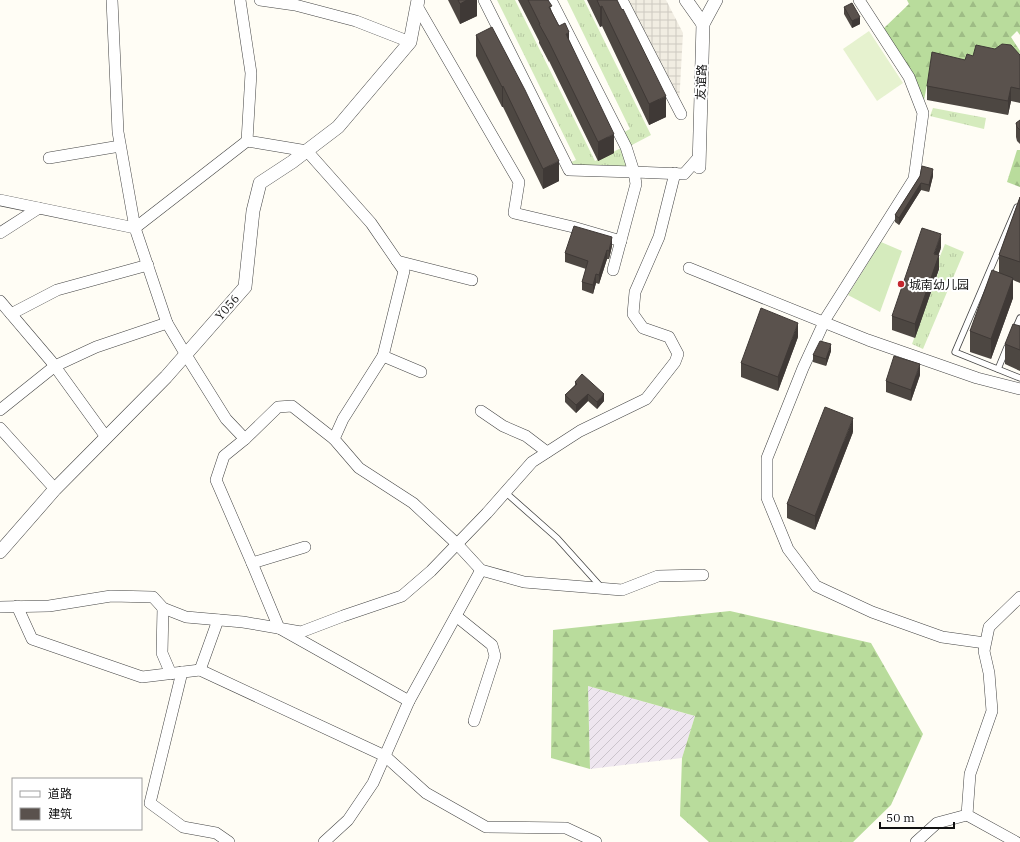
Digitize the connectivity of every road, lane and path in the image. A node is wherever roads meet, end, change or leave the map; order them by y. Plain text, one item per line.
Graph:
1 (112, 0) edge
2 (240, 0) edge
3 (260, 0) edge
4 (484, 0) edge
5 (551, 0) edge
6 (622, 0) edge
7 (686, 0) edge
8 (716, 0) edge
9 (859, 0) edge
10 (418, 3) edge
11 (703, 24) junction
12 (410, 42) junction
13 (681, 114) dead end
14 (247, 141) junction
15 (120, 146) junction
16 (308, 151) junction
17 (49, 158) dead end
18 (699, 162) joint
19 (634, 172) junction
20 (675, 173) junction
21 (0, 200) edge
22 (39, 208) junction
23 (1020, 208) edge
24 (135, 228) junction
25 (0, 233) edge
26 (621, 241) junction
27 (397, 261) junction
28 (148, 265) junction
29 (689, 268) dead end
30 (613, 270) dead end
31 (472, 280) dead end
32 (4, 309) edge
33 (1020, 318) edge
34 (168, 323) junction
35 (824, 323) junction
36 (186, 355) junction
37 (383, 356) junction
38 (55, 366) junction
39 (998, 369) junction
40 (421, 372) dead end
41 (1020, 378) edge
42 (1020, 389) edge
43 (0, 410) edge
44 (481, 411) dead end
45 (0, 428) edge
46 (106, 437) junction
47 (245, 439) junction
48 (334, 439) junction
49 (547, 452) junction
50 (55, 489) junction
51 (505, 492) junction
52 (457, 544) junction
53 (305, 547) dead end
54 (0, 552) edge
55 (252, 563) junction
56 (481, 570) junction
57 (703, 575) dead end
58 (602, 588) junction
59 (1020, 597) edge
60 (0, 606) edge
61 (17, 606) junction
62 (163, 608) junction
63 (456, 616) junction
64 (218, 620) junction
65 (279, 628) junction
66 (985, 643) junction
67 (200, 670) junction
68 (182, 672) junction
69 (171, 674) junction
70 (409, 701) junction
71 (474, 721) dead end
72 (385, 756) junction
73 (967, 815) junction
74 (229, 842) edge
75 (324, 842) edge
76 (596, 842) edge
77 (916, 842) edge
78 (1016, 842) edge

1 - 15 street
2 - 14 street
3 - 12 street
4 - 19 street
5 - 19 street
6 - 13 street
7 - 11 street
8 - 11 street, 友谊路
9 - 35 street
10 - 12 street, Y056 / Y056
10 - 26 street
11 - 18 street, 友谊路
12 - 16 street, Y056 / Y056
14 - 16 street
14 - 24 street
15 - 17 street
15 - 24 street
16 - 27 street
16 - 36 street, Y056 / Y056
18 - 20 street
19 - 20 street
19 - 26 street
20 - 49 street
21 - 22 street
22 - 24 street
22 - 25 street
23 - 39 lane
24 - 28 street
26 - 30 street
27 - 31 street
27 - 37 street
28 - 32 street
28 - 34 street
29 - 35 street
32 - 38 street
33 - 39 lane
34 - 36 street
34 - 38 street
35 - 42 street
35 - 66 street
36 - 46 street, Y056 / Y056
36 - 47 street
37 - 40 street
37 - 48 street
38 - 43 street
38 - 46 street
39 - 41 lane
44 - 49 street
45 - 50 street
46 - 50 street, Y056 / Y056
47 - 48 street
47 - 55 street
48 - 52 street
49 - 51 street
50 - 54 street, Y056 / Y056
51 - 52 street
51 - 58 lane
52 - 56 street
52 - 65 street
53 - 55 street
55 - 65 street
56 - 58 street
56 - 63 street
57 - 58 street
59 - 66 street
60 - 61 street
61 - 62 street
61 - 69 street
62 - 64 street
62 - 69 street
63 - 70 street
63 - 71 street
64 - 65 street
64 - 67 street
65 - 70 street
66 - 73 street
67 - 68 street
67 - 72 street
68 - 69 street
68 - 74 street
70 - 72 street
72 - 75 street
72 - 76 street
73 - 77 street
73 - 78 street

